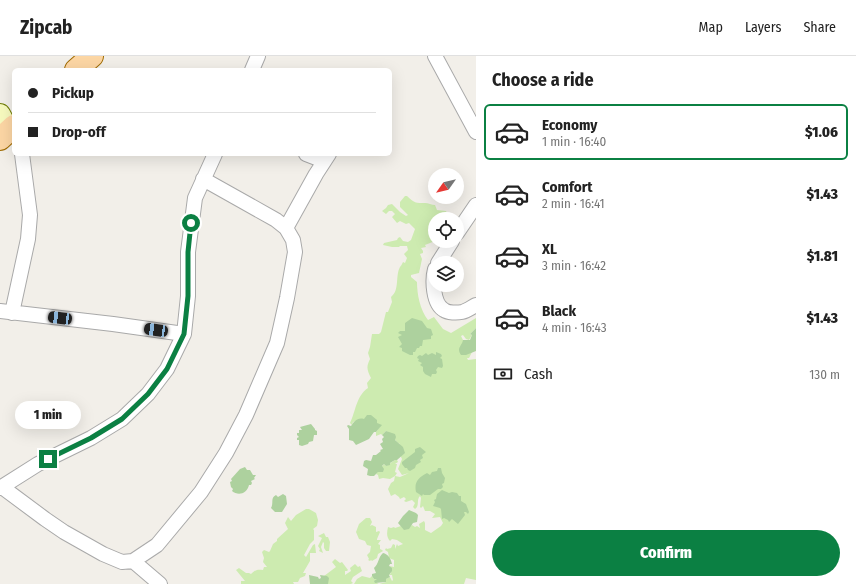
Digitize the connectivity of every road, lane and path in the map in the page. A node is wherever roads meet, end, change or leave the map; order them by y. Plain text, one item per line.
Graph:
1 (92, 56) edge
2 (258, 56) edge
3 (435, 56) edge
4 (78, 68) edge
5 (253, 68) edge
6 (476, 132) edge
7 (22, 156) edge
8 (213, 156) edge
9 (316, 156) edge
10 (326, 158) edge
11 (203, 179) junction
12 (476, 205) edge
13 (464, 223) edge
14 (286, 228) junction
15 (435, 292) edge
16 (476, 305) edge
17 (6, 312) edge
18 (184, 334) junction
19 (1, 488) edge
20 (133, 561) junction
21 (160, 584) edge

1 - 4 main road
2 - 5 street
3 - 6 street
7 - 17 street
8 - 11 street
9 - 10 street
10 - 14 street
11 - 14 street
11 - 18 street
12 - 13 street
14 - 20 street
15 - 16 street
17 - 18 street
18 - 19 street
19 - 20 street
20 - 21 street

